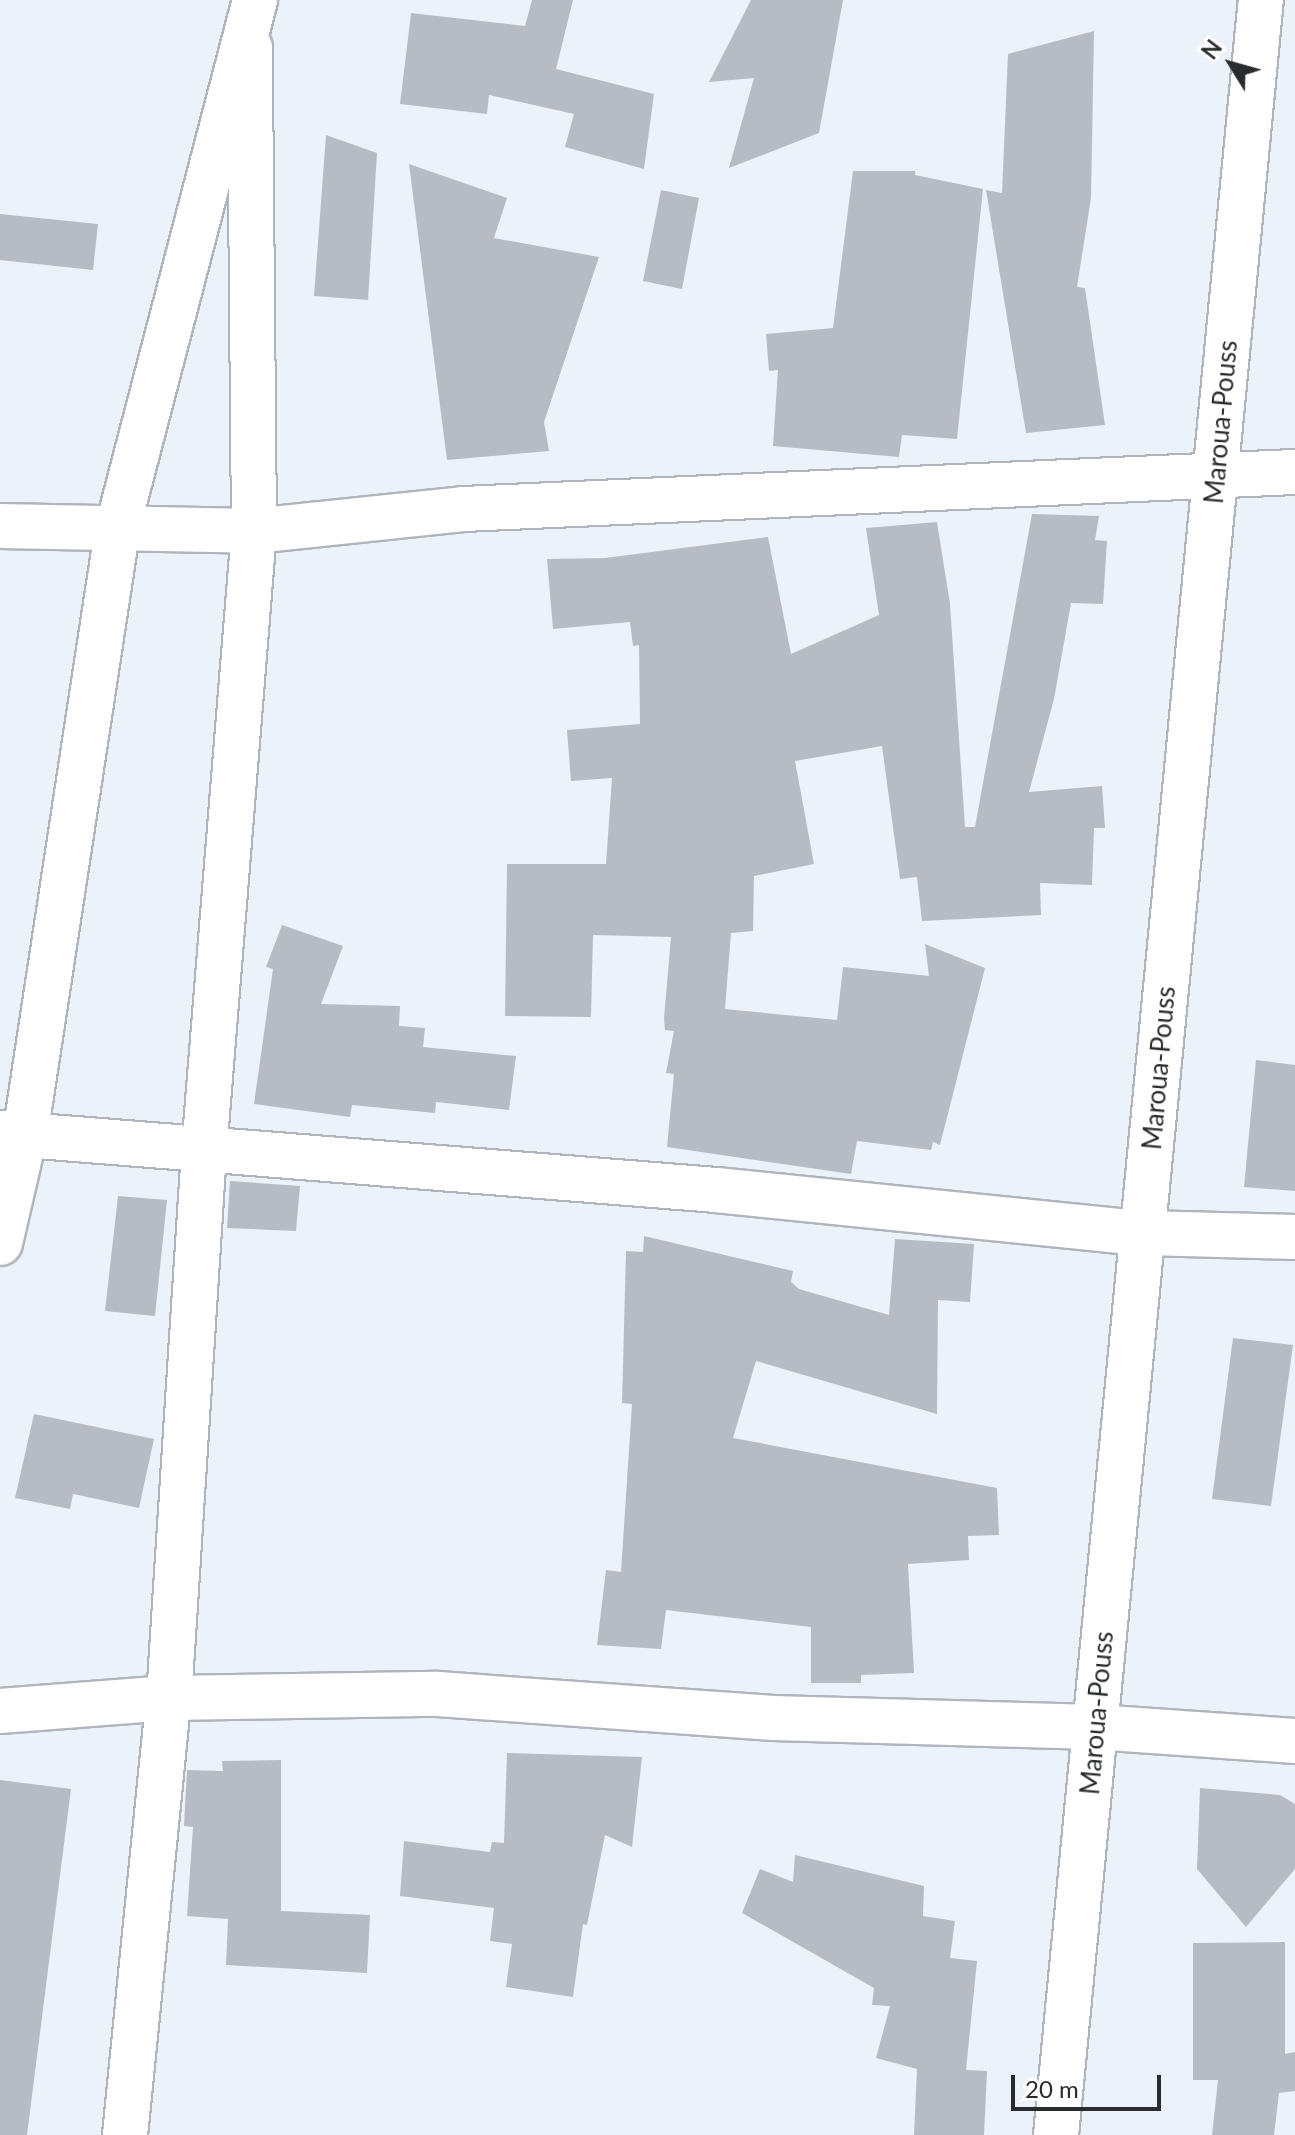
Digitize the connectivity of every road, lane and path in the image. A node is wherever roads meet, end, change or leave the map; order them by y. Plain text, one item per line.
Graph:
1 (1261, 0) edge
2 (252, 16) edge
3 (1295, 472) edge
4 (1216, 476) junction
5 (0, 526) edge
6 (118, 526) junction
7 (254, 531) junction
8 (13, 1134) edge
9 (204, 1151) junction
10 (1143, 1233) junction
11 (1295, 1237) edge
12 (0, 1243) edge
13 (169, 1698) junction
14 (0, 1711) edge
15 (1095, 1727) junction
16 (1295, 1741) edge
17 (125, 2135) edge
18 (1056, 2135) edge

1 - 4 street, Maroua-Pouss
2 - 6 street
2 - 7 street
3 - 4 street
4 - 7 street
4 - 10 street, Maroua-Pouss
5 - 6 street
6 - 7 street
6 - 8 street
7 - 9 street
8 - 9 street
8 - 12 street
9 - 10 street
9 - 13 street
10 - 11 street
10 - 15 street, Maroua-Pouss
13 - 14 street
13 - 15 street
13 - 17 street
15 - 16 street
15 - 18 street, Maroua-Pouss

